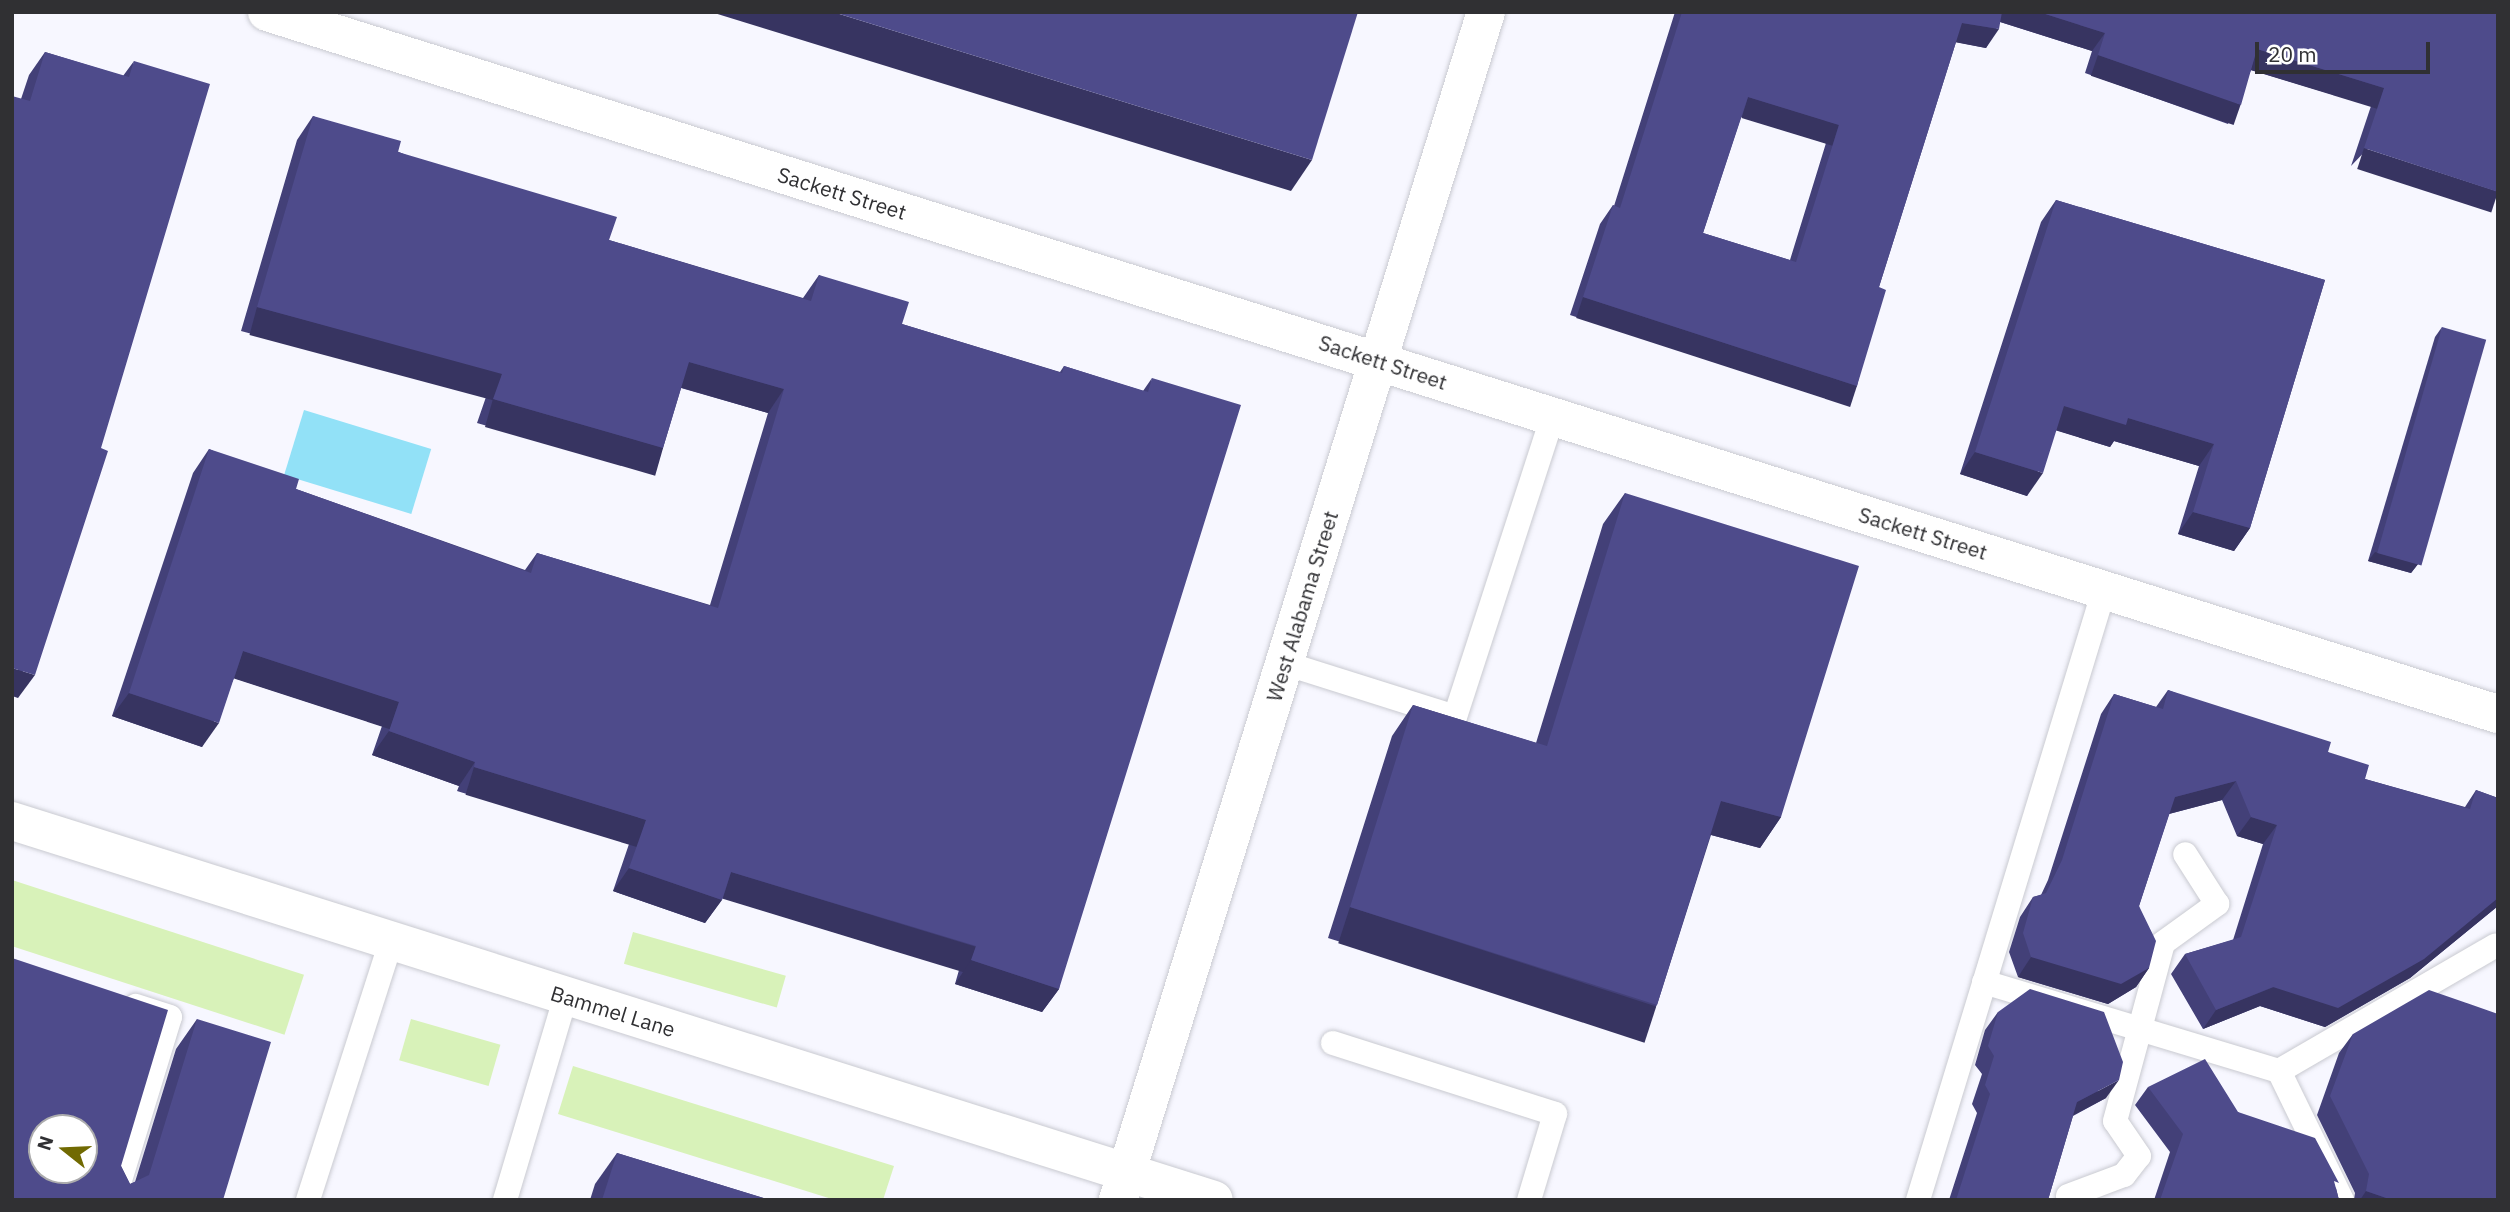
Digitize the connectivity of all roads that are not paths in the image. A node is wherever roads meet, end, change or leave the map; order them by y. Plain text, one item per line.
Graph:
1 (267, 12) edge
2 (1486, 12) edge
3 (1378, 360) junction
4 (1553, 416) junction
5 (2104, 590) junction
6 (1284, 663) junction
7 (2498, 714) edge
8 (12, 821) edge
9 (2185, 855) dead end
10 (391, 941) junction
11 (2495, 946) dead end
12 (1984, 982) junction
13 (566, 996) junction
14 (117, 1000) edge
15 (2139, 1029) junction
16 (1333, 1043) dead end
17 (2279, 1071) junction
18 (1122, 1186) edge
19 (2068, 1196) dead end
20 (114, 1200) edge
21 (308, 1200) edge
22 (505, 1200) edge
23 (1214, 1200) edge
24 (1529, 1200) edge
25 (1918, 1200) edge
26 (2342, 1200) edge

1 - 3 street, Sackett Street
2 - 3 street, West Alabama Street
3 - 4 street, Sackett Street
3 - 6 street, West Alabama Street
4 - 5 street, Sackett Street
4 - 6 lane
5 - 7 street, Sackett Street
5 - 12 lane
6 - 18 street, West Alabama Street
8 - 10 street, Bammel Lane
9 - 15 lane
10 - 13 street, Bammel Lane
10 - 21 lane
11 - 17 lane
12 - 15 lane
12 - 25 lane
13 - 18 street, Bammel Lane
13 - 22 lane
14 - 20 lane
15 - 17 lane
15 - 19 lane
16 - 24 lane
17 - 26 lane
18 - 23 street, Bammel Lane

